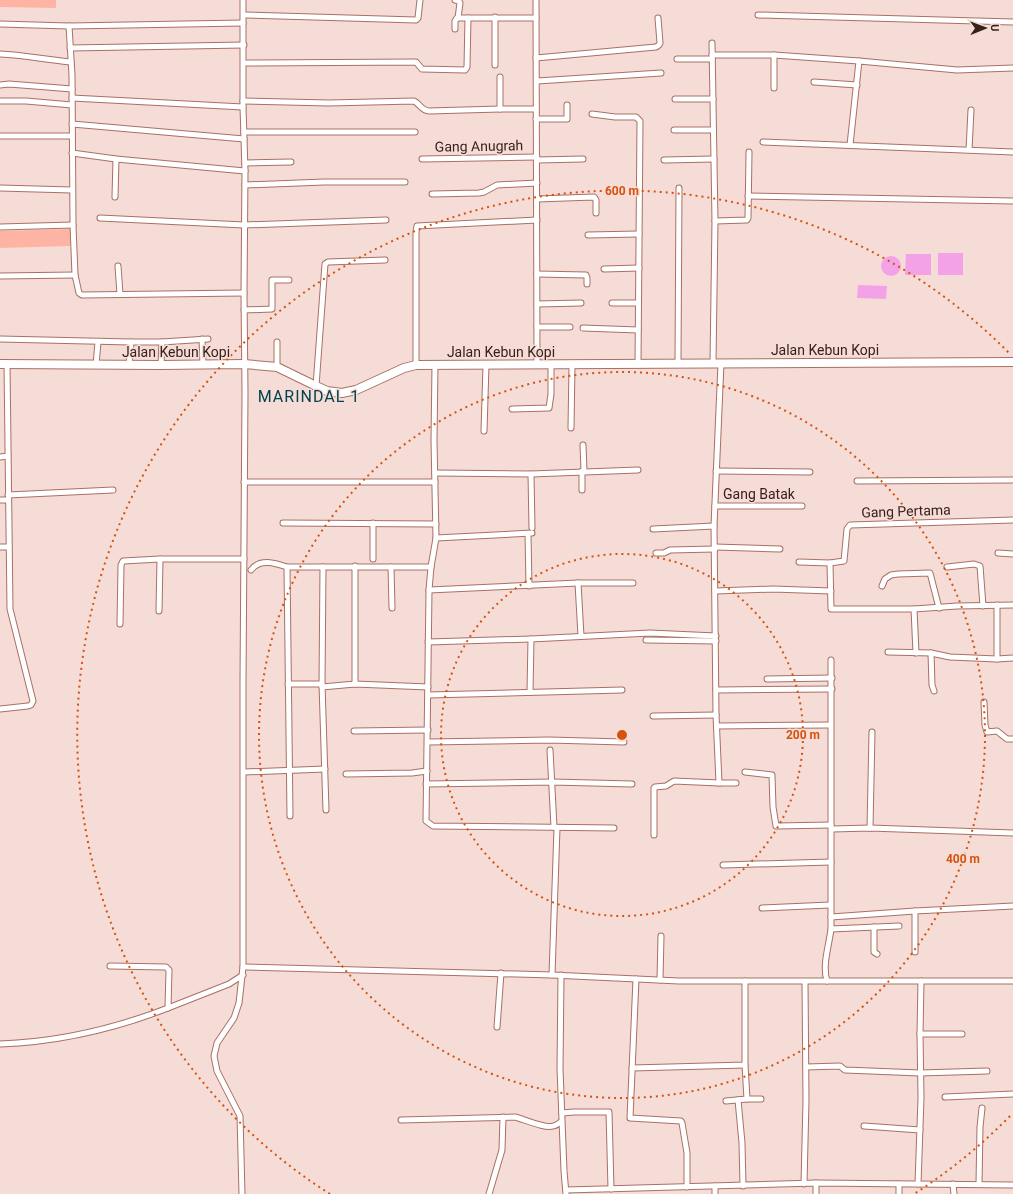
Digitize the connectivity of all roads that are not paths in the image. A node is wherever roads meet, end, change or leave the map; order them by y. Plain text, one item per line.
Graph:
1 (244, 0) edge
2 (420, 0) edge
3 (455, 0) edge
4 (536, 0) edge
5 (244, 15) junction
6 (758, 15) dead end
7 (495, 17) junction
8 (468, 18) junction
9 (536, 18) junction
10 (658, 18) dead end
11 (457, 19) junction
12 (1013, 22) edge
13 (243, 23) junction
14 (0, 24) edge
15 (69, 26) junction
16 (455, 29) dead end
17 (712, 43) dead end
18 (244, 45) junction
19 (70, 48) junction
20 (0, 54) edge
21 (774, 55) junction
22 (712, 57) junction
23 (536, 58) junction
24 (677, 59) dead end
25 (859, 61) junction
26 (71, 62) junction
27 (244, 63) junction
28 (496, 65) dead end
29 (1013, 68) edge
30 (661, 73) dead end
31 (500, 77) dead end
32 (537, 81) junction
33 (814, 82) dead end
34 (0, 85) edge
35 (857, 85) junction
36 (774, 88) dead end
37 (72, 90) junction
38 (72, 98) junction
39 (675, 99) dead end
40 (713, 99) junction
41 (0, 100) edge
42 (243, 101) junction
43 (72, 105) junction
44 (567, 105) dead end
45 (243, 107) junction
46 (500, 109) junction
47 (536, 109) junction
48 (971, 110) dead end
49 (592, 114) dead end
50 (536, 119) junction
51 (72, 124) junction
52 (674, 130) dead end
53 (714, 130) junction
54 (244, 132) junction
55 (415, 132) dead end
56 (0, 136) edge
57 (72, 136) junction
58 (244, 139) junction
59 (763, 142) dead end
60 (850, 146) junction
61 (969, 150) junction
62 (749, 152) dead end
63 (1013, 152) edge
64 (72, 153) junction
65 (116, 159) junction
66 (422, 159) dead end
67 (537, 159) junction
68 (584, 159) dead end
69 (714, 159) junction
70 (664, 160) dead end
71 (291, 162) dead end
72 (244, 163) junction
73 (245, 171) junction
74 (405, 182) dead end
75 (537, 183) junction
76 (245, 185) junction
77 (0, 188) edge
78 (679, 188) dead end
79 (72, 190) junction
80 (432, 194) dead end
81 (748, 196) junction
82 (115, 198) dead end
83 (537, 199) junction
84 (1013, 201) edge
85 (596, 213) dead end
86 (100, 218) dead end
87 (386, 220) dead end
88 (537, 220) junction
89 (715, 221) junction
90 (73, 225) junction
91 (244, 225) junction
92 (0, 227) edge
93 (639, 234) junction
94 (588, 235) dead end
95 (385, 260) dead end
96 (118, 266) dead end
97 (639, 268) junction
98 (604, 269) dead end
99 (537, 274) junction
100 (75, 275) junction
101 (0, 276) edge
102 (289, 280) dead end
103 (587, 284) dead end
104 (244, 293) junction
105 (120, 294) junction
106 (612, 303) dead end
107 (638, 303) junction
108 (538, 304) junction
109 (581, 304) dead end
110 (244, 310) junction
111 (537, 327) junction
112 (570, 327) dead end
113 (583, 328) dead end
114 (638, 330) junction
115 (0, 339) edge
116 (98, 342) junction
117 (131, 342) junction
118 (162, 342) junction
119 (277, 342) dead end
120 (1013, 362) edge
121 (717, 363) junction
122 (3, 364) edge
123 (244, 364) junction
124 (678, 364) junction
125 (96, 365) junction
126 (129, 365) junction
127 (161, 365) junction
128 (203, 365) junction
129 (416, 365) junction
130 (435, 365) junction
131 (486, 365) junction
132 (537, 365) junction
133 (551, 365) junction
134 (572, 365) junction
135 (638, 365) junction
136 (277, 367) junction
137 (316, 386) junction
138 (512, 409) dead end
139 (571, 428) dead end
140 (484, 431) dead end
141 (583, 445) dead end
142 (8, 456) junction
143 (0, 457) edge
144 (638, 470) dead end
145 (716, 470) junction
146 (583, 471) junction
147 (810, 472) dead end
148 (435, 473) junction
149 (531, 474) junction
150 (1013, 480) edge
151 (857, 481) dead end
152 (244, 482) junction
153 (435, 482) junction
154 (113, 490) dead end
155 (582, 490) dead end
156 (8, 497) junction
157 (0, 500) edge
158 (715, 506) junction
159 (802, 506) dead end
160 (1013, 520) edge
161 (283, 523) dead end
162 (373, 523) junction
163 (436, 524) junction
164 (714, 526) junction
165 (653, 529) dead end
166 (530, 532) junction
167 (436, 538) junction
168 (0, 547) edge
169 (9, 548) junction
170 (715, 548) junction
171 (780, 549) dead end
172 (656, 553) dead end
173 (998, 554) dead end
174 (1013, 554) edge
175 (160, 559) junction
176 (244, 559) junction
177 (373, 559) dead end
178 (799, 562) dead end
179 (830, 564) junction
180 (355, 566) junction
181 (287, 567) junction
182 (323, 567) junction
183 (391, 567) junction
184 (431, 567) junction
185 (947, 567) dead end
186 (251, 570) dead end
187 (578, 583) junction
188 (633, 583) dead end
189 (530, 586) junction
190 (882, 586) dead end
191 (429, 590) junction
192 (715, 591) junction
193 (830, 591) junction
194 (997, 605) junction
195 (1013, 605) edge
196 (983, 606) junction
197 (392, 608) dead end
198 (939, 608) junction
199 (914, 610) junction
200 (159, 611) dead end
201 (120, 624) dead end
202 (581, 636) junction
203 (716, 638) junction
204 (531, 639) junction
205 (646, 640) dead end
206 (428, 642) junction
207 (888, 652) dead end
208 (916, 653) junction
209 (931, 653) junction
210 (1013, 658) edge
211 (998, 659) junction
212 (832, 660) dead end
213 (832, 678) junction
214 (767, 679) dead end
215 (288, 684) junction
216 (355, 684) junction
217 (322, 685) junction
218 (428, 687) junction
219 (832, 689) junction
220 (622, 690) dead end
221 (716, 690) junction
222 (934, 691) dead end
223 (530, 692) junction
224 (428, 695) junction
225 (984, 702) dead end
226 (0, 709) edge
227 (716, 715) junction
228 (653, 716) dead end
229 (830, 725) junction
230 (717, 726) junction
231 (428, 730) junction
232 (354, 731) dead end
233 (872, 732) dead end
234 (1013, 740) edge
235 (428, 742) junction
236 (624, 742) dead end
237 (550, 750) dead end
238 (325, 769) junction
239 (290, 771) junction
240 (427, 771) junction
241 (244, 772) junction
242 (745, 772) dead end
243 (346, 774) dead end
244 (552, 782) junction
245 (719, 783) junction
246 (736, 783) dead end
247 (426, 784) junction
248 (632, 784) dead end
249 (326, 810) dead end
250 (290, 816) dead end
251 (832, 827) junction
252 (555, 828) junction
253 (614, 828) dead end
254 (870, 828) junction
255 (1013, 832) edge
256 (654, 835) dead end
257 (831, 862) junction
258 (723, 865) dead end
259 (830, 905) junction
260 (1013, 906) edge
261 (762, 908) dead end
262 (915, 911) junction
263 (830, 918) junction
264 (899, 926) dead end
265 (874, 927) junction
266 (831, 929) junction
267 (660, 936) dead end
268 (915, 952) dead end
269 (877, 954) dead end
270 (110, 966) dead end
271 (243, 967) junction
272 (501, 973) junction
273 (552, 974) junction
274 (243, 975) junction
275 (561, 975) junction
276 (636, 978) junction
277 (660, 980) junction
278 (745, 981) junction
279 (827, 981) junction
280 (921, 981) junction
281 (1013, 981) edge
282 (805, 982) junction
283 (168, 1008) junction
284 (497, 1027) dead end
285 (920, 1034) junction
286 (962, 1034) dead end
287 (0, 1044) edge
288 (745, 1065) junction
289 (806, 1067) junction
290 (632, 1068) junction
291 (987, 1071) dead end
292 (920, 1073) junction
293 (1013, 1094) edge
294 (945, 1098) dead end
295 (746, 1099) junction
296 (761, 1099) dead end
297 (738, 1100) junction
298 (726, 1101) dead end
299 (982, 1108) dead end
300 (562, 1113) junction
301 (503, 1117) junction
302 (401, 1120) dead end
303 (561, 1122) junction
304 (864, 1126) dead end
305 (920, 1130) junction
306 (804, 1184) junction
307 (816, 1184) junction
308 (900, 1184) junction
309 (918, 1184) junction
310 (953, 1184) junction
311 (979, 1184) junction
312 (1013, 1185) edge
313 (716, 1186) junction
314 (743, 1186) junction
315 (687, 1187) junction
316 (612, 1189) junction
317 (566, 1192) edge
318 (242, 1194) edge
319 (489, 1194) edge
320 (715, 1194) edge
321 (816, 1194) edge
322 (899, 1194) edge
323 (954, 1194) edge

1 - 5 street
2 - 5 street
3 - 11 street
4 - 9 street
5 - 13 street
6 - 12 street
7 - 8 street
7 - 9 street
7 - 28 street
8 - 11 street
8 - 27 street
9 - 23 street
10 - 23 street
11 - 16 street
13 - 15 street
13 - 18 street
14 - 15 street
15 - 19 street
17 - 22 street
18 - 19 street
18 - 27 street
19 - 26 street
20 - 26 street
21 - 22 street
21 - 25 street
21 - 36 street
22 - 24 street
22 - 40 street
23 - 32 street
25 - 29 street
25 - 35 street
26 - 37 street
27 - 42 street
30 - 32 street
31 - 46 street
32 - 47 street
33 - 35 street
34 - 37 street
35 - 60 street
37 - 38 street
38 - 43 street
38 - 45 street
39 - 40 street
40 - 53 street
41 - 43 street
42 - 45 street
42 - 46 street
43 - 51 street
44 - 50 street
45 - 54 street
46 - 47 street
47 - 50 street
48 - 61 street
49 - 93 street
50 - 67 street
51 - 57 street
51 - 58 street
52 - 53 street
53 - 69 street
54 - 55 street
54 - 58 street
56 - 57 street
57 - 64 street
58 - 72 street
59 - 60 street
60 - 61 street
61 - 63 street
62 - 81 street
64 - 65 street
64 - 79 street
65 - 73 street
65 - 82 street
66 - 67 street, Gang Anugrah
67 - 68 street, Gang Anugrah
67 - 75 street
69 - 70 street
69 - 89 street
71 - 72 street
72 - 73 street
73 - 76 street
74 - 76 street
75 - 80 street
75 - 83 street
76 - 91 street
77 - 79 street
78 - 124 street
79 - 90 street
81 - 84 street
81 - 89 street
83 - 85 street
83 - 88 street
86 - 91 street
87 - 91 street
88 - 99 street
88 - 129 street
89 - 121 street
90 - 92 street
90 - 100 street
91 - 104 street
93 - 94 street
93 - 97 street
95 - 137 street
96 - 105 street
97 - 98 street
97 - 107 street
99 - 103 street
99 - 108 street
100 - 101 street
100 - 105 street
102 - 110 street
104 - 105 street
104 - 110 street
106 - 107 street
107 - 114 street
108 - 109 street
108 - 111 street
110 - 123 street
111 - 112 street
111 - 132 street
113 - 114 street
114 - 135 street
115 - 116 street
116 - 117 street
116 - 125 street
117 - 118 street
117 - 126 street
118 - 127 street
118 - 128 street
119 - 136 street
120 - 121 main road, Jalan Kebun Kopi
121 - 124 main road, Jalan Kebun Kopi
121 - 145 street
122 - 125 main road, Jalan Kebun Kopi
122 - 142 street
123 - 128 main road, Jalan Kebun Kopi
123 - 136 main road, Jalan Kebun Kopi
123 - 152 street
124 - 135 main road, Jalan Kebun Kopi
125 - 126 main road, Jalan Kebun Kopi
126 - 127 main road, Jalan Kebun Kopi
127 - 128 main road, Jalan Kebun Kopi
129 - 130 main road, Jalan Kebun Kopi
129 - 137 main road, Jalan Kebun Kopi
130 - 131 main road, Jalan Kebun Kopi
130 - 148 street
131 - 132 main road, Jalan Kebun Kopi
131 - 140 street
132 - 133 main road, Jalan Kebun Kopi
133 - 134 main road, Jalan Kebun Kopi
133 - 138 street
134 - 135 main road, Jalan Kebun Kopi
134 - 139 street
136 - 137 main road, Jalan Kebun Kopi
141 - 146 street
142 - 143 street
142 - 156 street
144 - 146 street
145 - 147 street
145 - 158 street
146 - 149 street
146 - 155 street
148 - 149 street
148 - 153 street
149 - 166 street
150 - 151 street
152 - 153 street
152 - 176 street
153 - 163 street
154 - 156 street
156 - 157 street
156 - 169 street
158 - 159 street, Gang Batak
158 - 164 street
160 - 179 street, Gang Pertama
161 - 162 street
162 - 163 street
162 - 177 street
163 - 167 street
164 - 165 street
164 - 170 street
166 - 167 street
166 - 189 street
167 - 184 street
168 - 169 street
169 - 226 street
170 - 171 street
170 - 172 street
170 - 192 street
173 - 174 street
175 - 176 street
175 - 200 street
175 - 201 street
176 - 241 street
178 - 179 street
179 - 193 street
180 - 182 street
180 - 183 street
180 - 216 street
181 - 182 street
181 - 186 street
181 - 215 street
182 - 217 street
183 - 184 street
183 - 197 street
184 - 191 street
185 - 196 street
187 - 188 street
187 - 189 street
187 - 202 street
189 - 191 street
190 - 198 street
191 - 206 street
192 - 193 street
192 - 203 street
193 - 199 street
194 - 195 street
194 - 196 street
194 - 211 street
196 - 198 street
198 - 199 street
199 - 208 street
202 - 203 street
202 - 204 street
203 - 205 street
203 - 221 street
204 - 206 street
204 - 223 street
206 - 218 street
207 - 208 street
208 - 209 street
209 - 211 street
209 - 222 street
210 - 211 street
212 - 213 street
213 - 214 street
213 - 219 street
215 - 217 street
215 - 239 street
216 - 217 street
216 - 218 street
217 - 238 street
218 - 224 street
219 - 221 street
219 - 229 street
220 - 223 street
221 - 227 street
223 - 224 street
224 - 231 street
225 - 234 street
227 - 228 street
227 - 230 street
229 - 230 street
229 - 251 street
230 - 245 street
231 - 232 street
231 - 235 street
233 - 254 street
235 - 236 street
235 - 240 street
237 - 244 street
238 - 239 street
238 - 249 street
239 - 241 street
239 - 250 street
240 - 243 street
240 - 247 street
241 - 271 street
242 - 251 street
244 - 247 street
244 - 248 street
244 - 252 street
245 - 246 street
245 - 256 street
247 - 252 street
251 - 254 street
251 - 257 street
252 - 253 street
252 - 273 street
254 - 255 street
257 - 258 street
257 - 259 street
259 - 261 street
259 - 263 street
260 - 262 street
262 - 263 street
262 - 268 street
263 - 266 street
264 - 265 street
265 - 266 street
265 - 269 street
266 - 279 street
267 - 277 street
270 - 283 street
271 - 272 street
271 - 274 street
272 - 273 street
272 - 284 street
273 - 275 street
274 - 283 street
274 - 318 street
275 - 276 street
275 - 300 street
276 - 277 street
276 - 290 street
277 - 278 street
278 - 282 street
278 - 288 street
279 - 280 street
279 - 282 street
280 - 281 street
280 - 285 street
282 - 289 street
283 - 287 street
285 - 286 street
285 - 292 street
288 - 290 street
288 - 295 street
289 - 292 street
289 - 306 street
290 - 315 street
291 - 292 street
292 - 305 street
293 - 294 street
295 - 296 street
295 - 297 street
297 - 298 street
297 - 314 street
299 - 311 street
300 - 303 street
300 - 316 street
301 - 302 street
301 - 303 street
301 - 319 street
303 - 317 street
304 - 305 street
305 - 309 street
306 - 307 street
306 - 314 street
307 - 308 street
307 - 321 street
308 - 309 street
308 - 322 street
309 - 310 street
310 - 311 street
310 - 323 street
311 - 312 street
313 - 314 street
313 - 315 street
313 - 320 street
315 - 316 street
316 - 317 street

